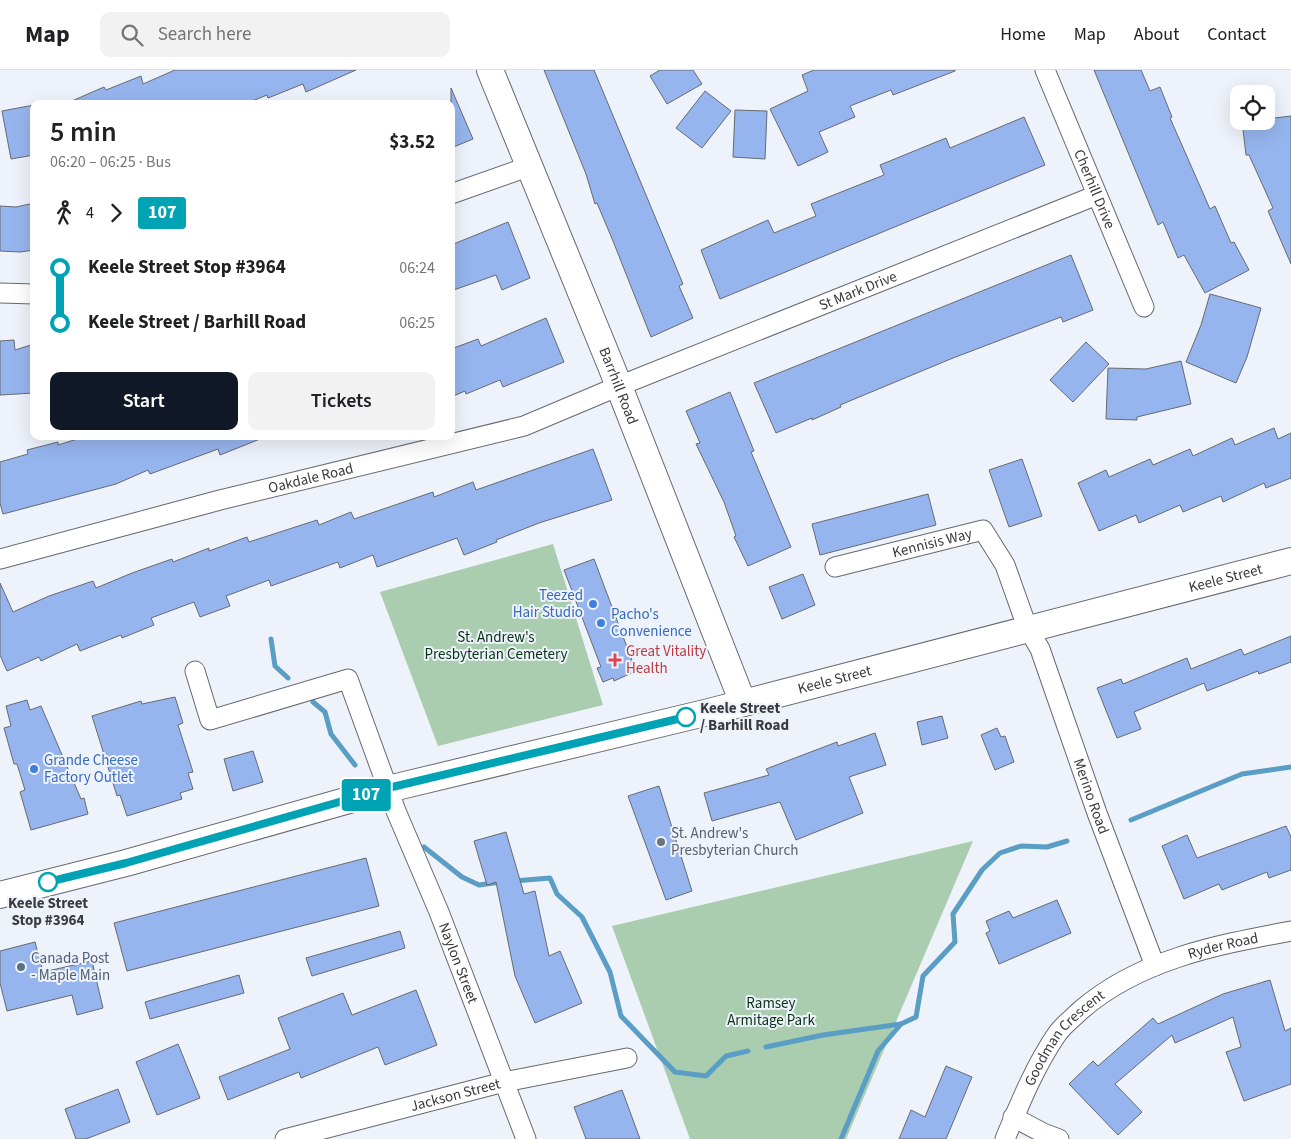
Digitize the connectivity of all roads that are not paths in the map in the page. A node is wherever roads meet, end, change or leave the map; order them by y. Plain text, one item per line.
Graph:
1 (490, 70) edge
2 (1045, 70) edge
3 (530, 166) junction
4 (455, 193) edge
5 (1097, 195) junction
6 (0, 293) edge
7 (30, 294) edge
8 (1144, 307) dead end
9 (619, 386) junction
10 (0, 559) edge
11 (1291, 560) edge
12 (835, 567) dead end
13 (1028, 627) junction
14 (195, 671) dead end
15 (743, 703) junction
16 (388, 788) junction
17 (0, 895) edge
18 (1291, 931) edge
19 (1155, 966) junction
20 (627, 1058) dead end
21 (504, 1082) junction
22 (1013, 1117) junction
23 (285, 1139) edge
24 (526, 1139) edge
25 (1005, 1139) edge
26 (1060, 1139) edge

1 - 3 main road, Barrhill Road
2 - 5 street, Cherhill Drive
3 - 4 street
3 - 9 main road, Barrhill Road
5 - 8 street, Cherhill Drive
5 - 9 street, St Mark Drive
6 - 7 street
9 - 10 street, Oakdale Road
9 - 15 main road, Barrhill Road
11 - 13 main road, Keele Street
12 - 13 street, Kennisis Way
13 - 15 main road, Keele Street
13 - 19 street, Merino Road
14 - 16 street, Naylon Street
15 - 16 main road, Keele Street
16 - 17 main road, Keele Street
16 - 21 street, Naylon Street
18 - 19 street, Ryder Road
19 - 22 street, Goodman Crescent
20 - 21 street, Jackson Street
21 - 23 street, Jackson Street
21 - 24 street, Naylon Street
22 - 25 street, Goodman Crescent
22 - 26 street

